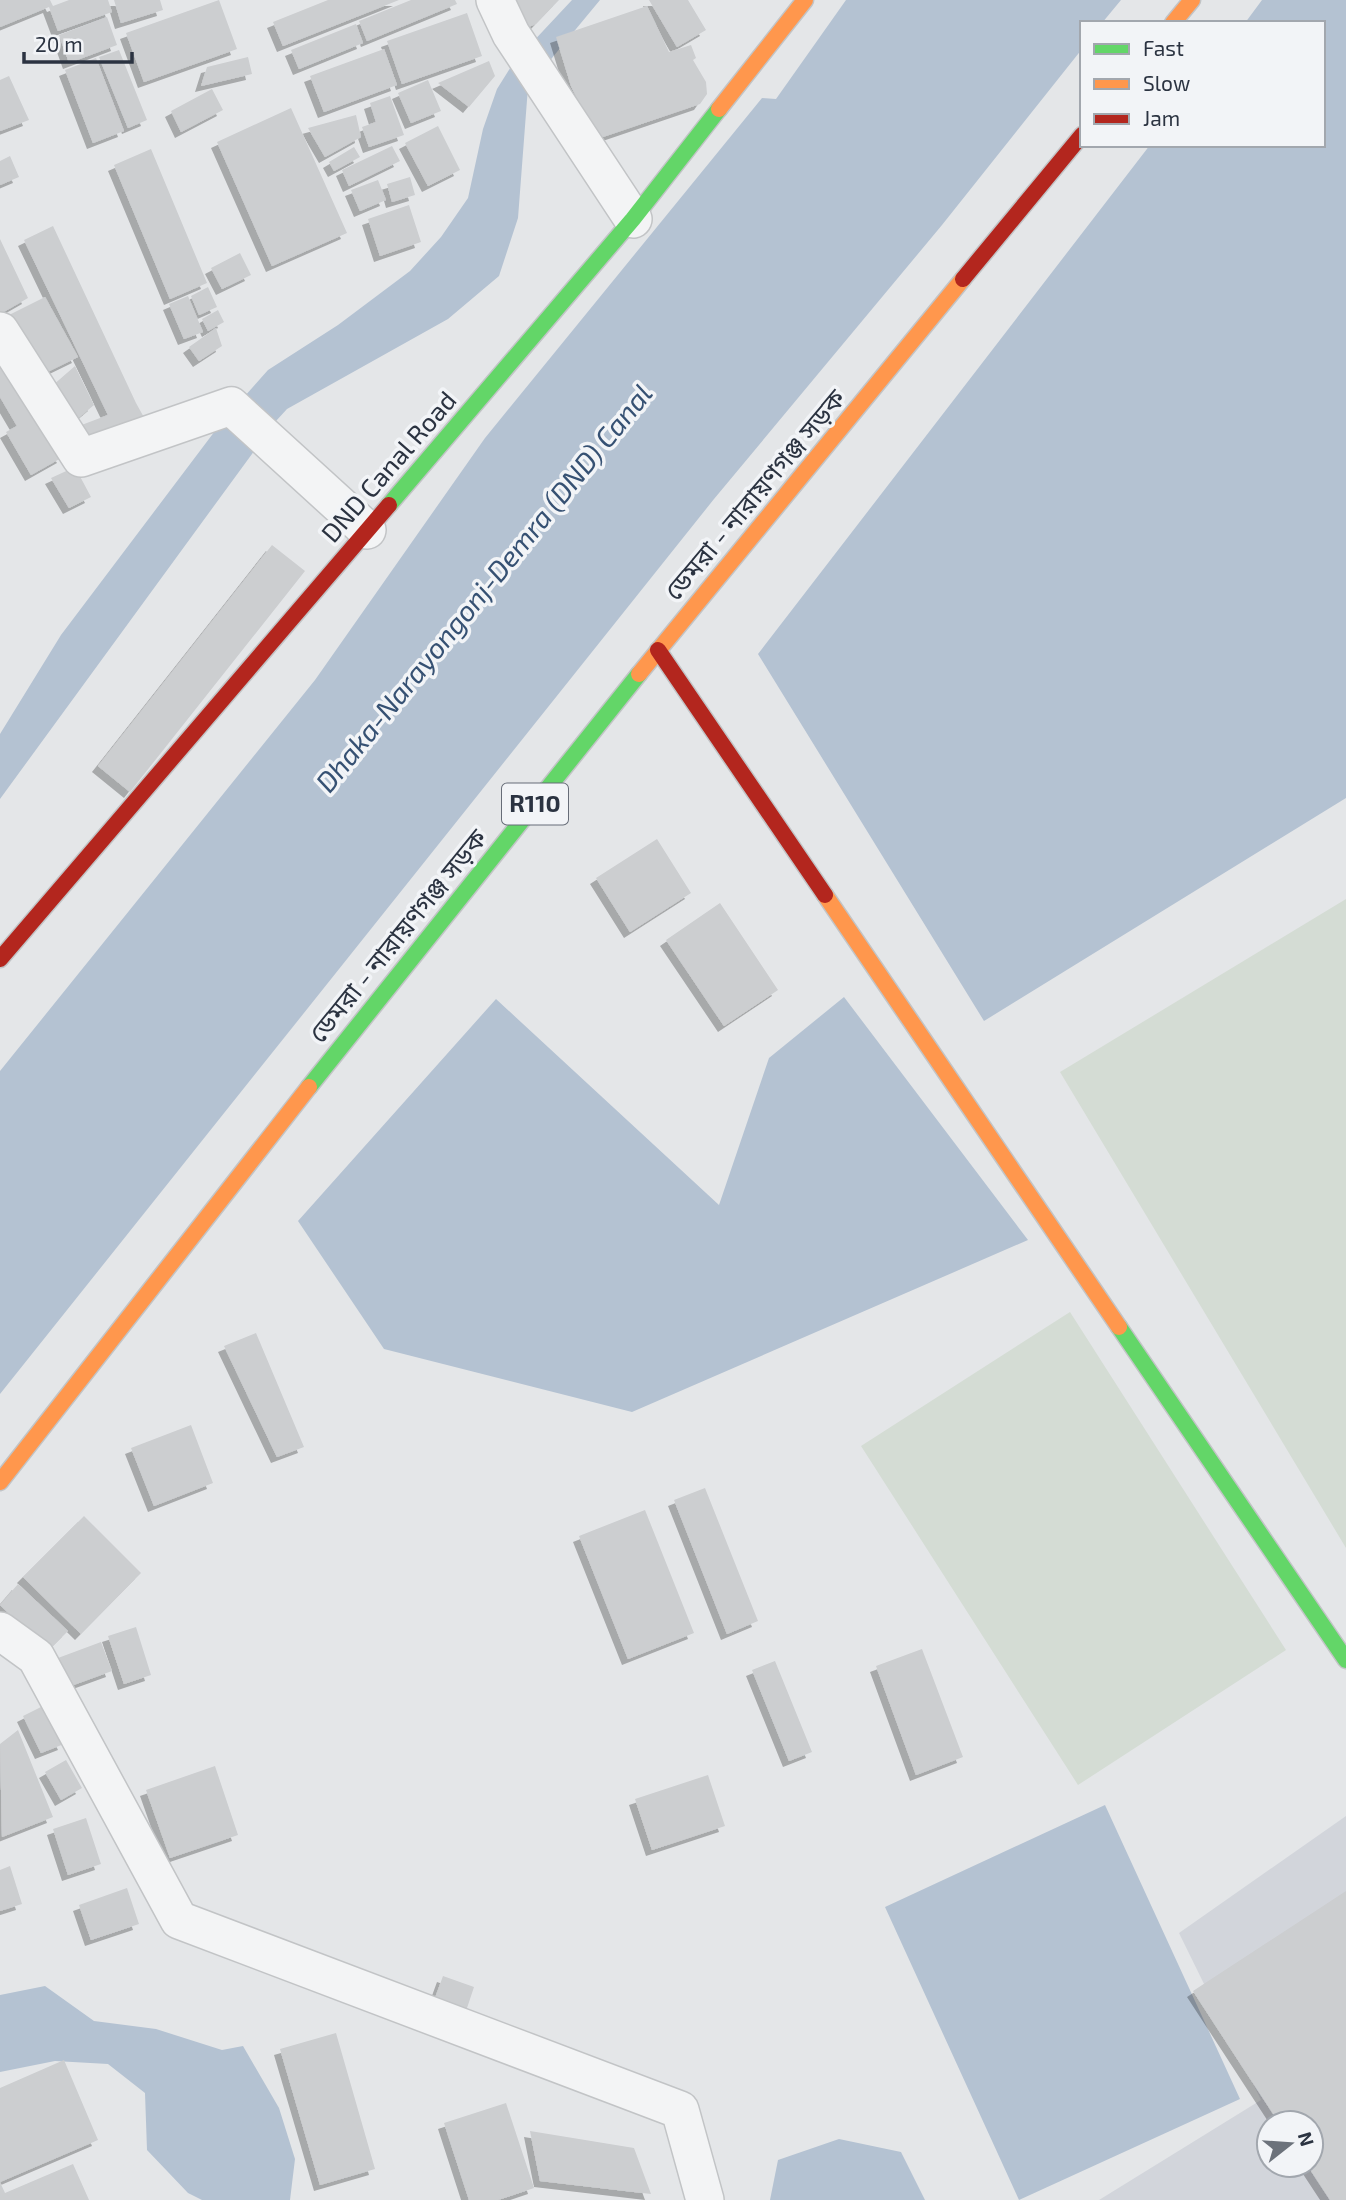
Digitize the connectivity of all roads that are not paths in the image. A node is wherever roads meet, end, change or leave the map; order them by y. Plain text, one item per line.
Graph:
1 (495, 0) edge
2 (805, 0) edge
3 (1192, 0) edge
4 (1175, 21) edge
5 (1080, 137) edge
6 (633, 219) junction
7 (0, 331) edge
8 (367, 530) junction
9 (658, 650) junction
10 (2, 952) edge
11 (0, 1482) edge
12 (0, 1631) edge
13 (1346, 1660) edge
14 (705, 2200) edge

1 - 6 street
2 - 6 street, DND Canal Road
3 - 4 street
5 - 9 street, ডেমরা - নারায়ণগঞ্জ সড়ক / R110
6 - 8 street, DND Canal Road
7 - 8 street
8 - 10 street, DND Canal Road
9 - 11 street, ডেমরা - নারায়ণগঞ্জ সড়ক / R110
9 - 13 street
12 - 14 street

